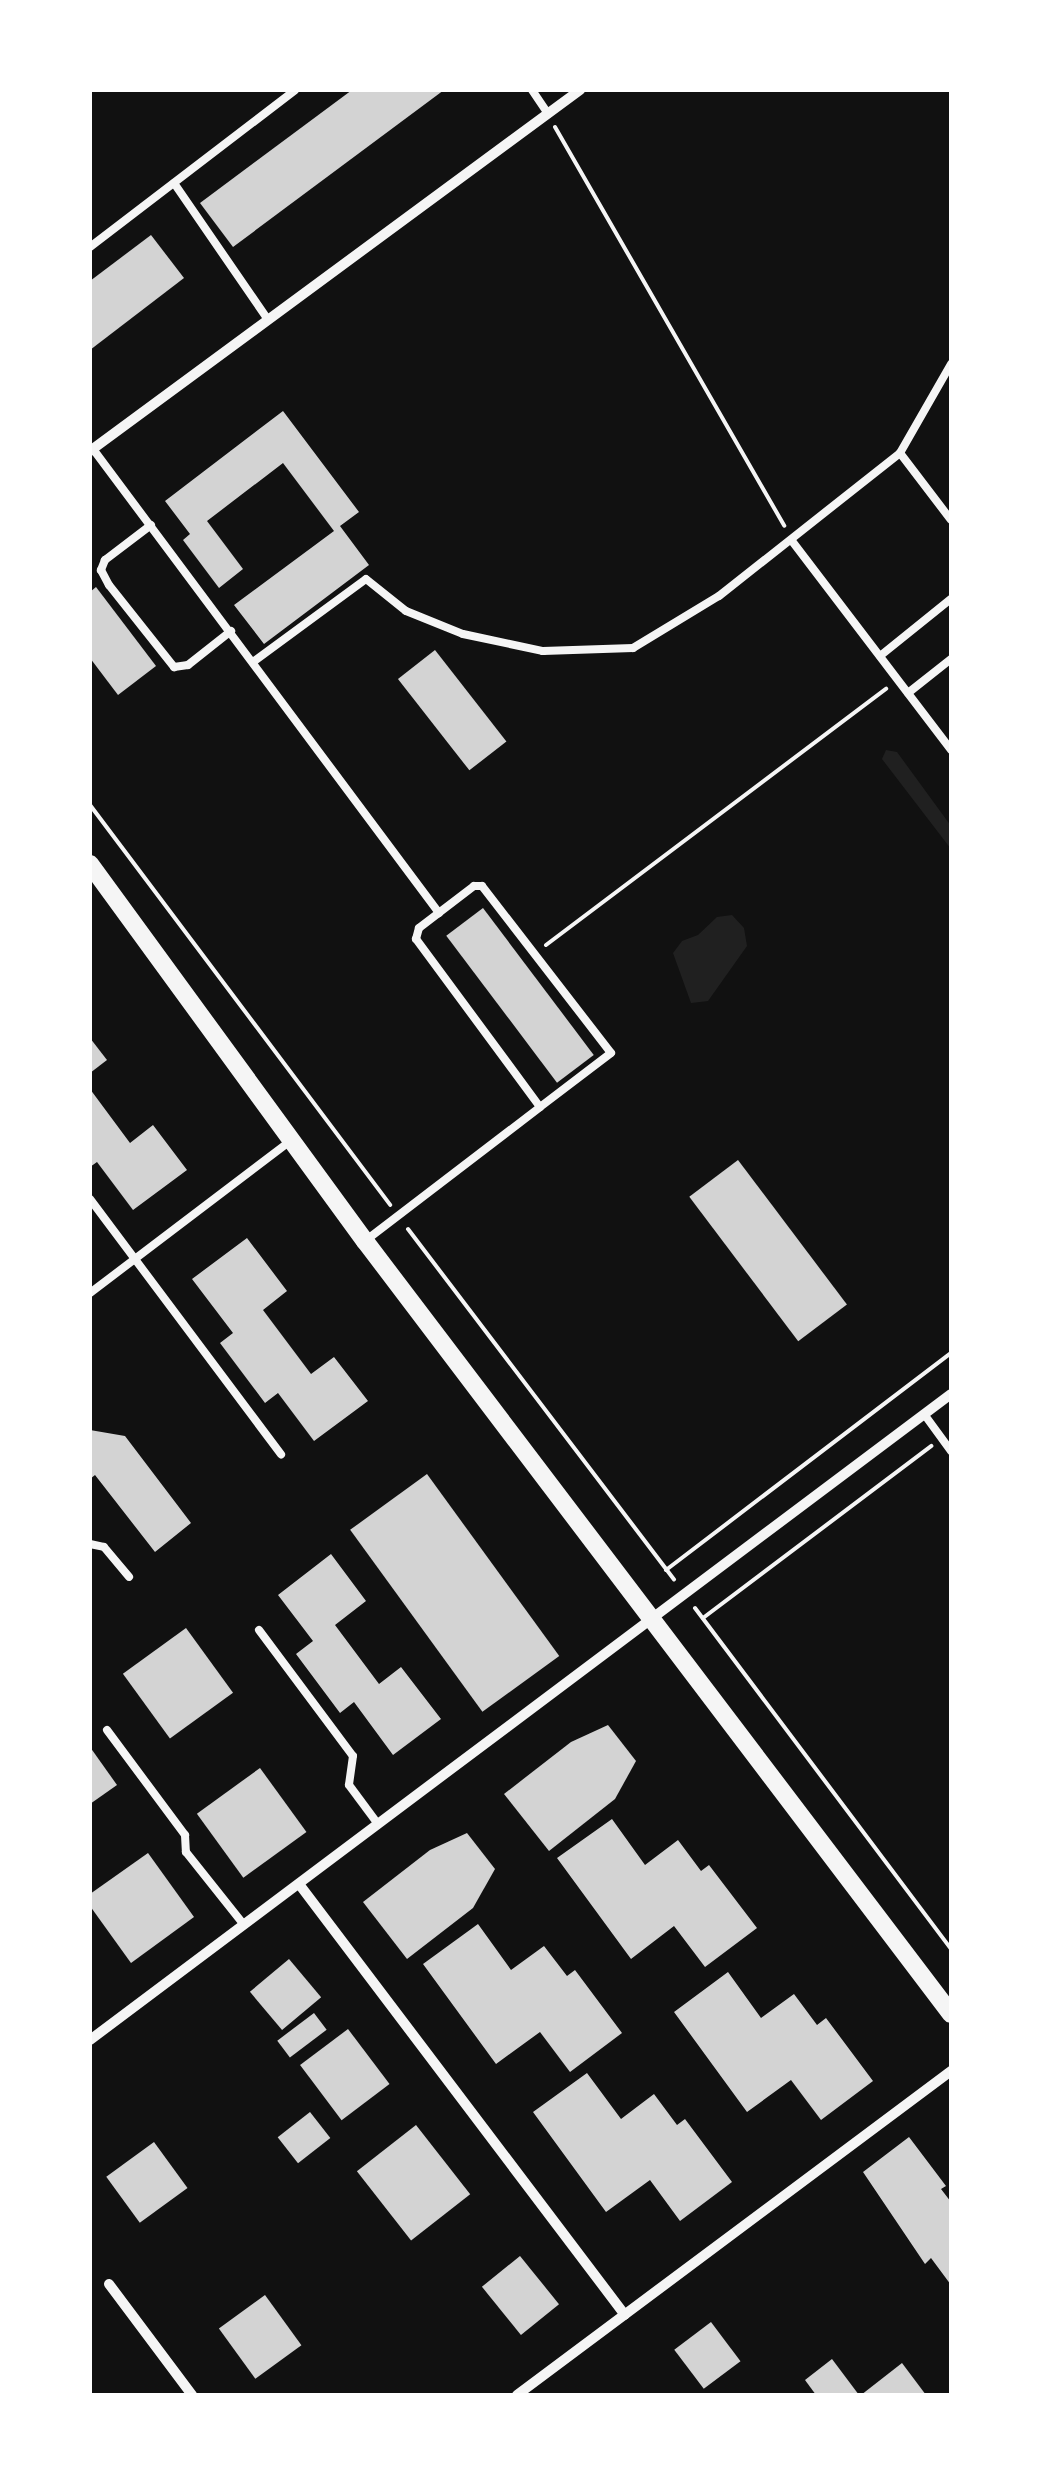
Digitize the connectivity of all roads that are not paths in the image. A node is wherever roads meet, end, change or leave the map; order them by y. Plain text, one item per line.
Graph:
1 (295, 90) edge
2 (532, 90) edge
3 (580, 90) edge
4 (548, 114) junction
5 (174, 183) junction
6 (90, 247) edge
7 (268, 320) junction
8 (951, 364) edge
9 (92, 450) edge
10 (900, 453) junction
11 (951, 520) edge
12 (151, 525) junction
13 (792, 541) junction
14 (951, 599) edge
15 (231, 632) junction
16 (880, 656) junction
17 (951, 659) edge
18 (253, 662) junction
19 (908, 692) junction
20 (951, 750) edge
21 (90, 864) edge
22 (439, 913) junction
23 (540, 1107) junction
24 (291, 1140) junction
25 (90, 1199) edge
26 (365, 1241) junction
27 (135, 1259) junction
28 (90, 1294) edge
29 (951, 1394) edge
30 (924, 1414) junction
31 (951, 1450) edge
32 (281, 1454) dead end
33 (90, 1544) edge
34 (129, 1577) dead end
35 (650, 1620) junction
36 (260, 1630) dead end
37 (108, 1730) dead end
38 (378, 1824) junction
39 (299, 1884) junction
40 (244, 1925) junction
41 (951, 2014) edge
42 (90, 2040) edge
43 (951, 2070) edge
44 (109, 2284) dead end
45 (625, 2314) junction
46 (192, 2395) edge
47 (517, 2395) edge

1 - 5 lane
2 - 4 lane
3 - 4 street
4 - 7 street
5 - 6 lane
5 - 7 lane
7 - 9 street
8 - 10 lane
9 - 12 lane
10 - 11 lane
10 - 13 lane
12 - 15 lane
12 - 15 lane
13 - 16 lane
13 - 18 lane
14 - 16 lane
15 - 18 lane
16 - 19 lane
17 - 19 lane
18 - 22 lane
19 - 20 lane
21 - 24 street
22 - 23 lane
22 - 23 lane
23 - 26 lane
24 - 26 street
24 - 27 lane
25 - 27 lane
26 - 35 street
27 - 28 lane
27 - 32 lane
29 - 30 street
30 - 31 lane
30 - 35 street
33 - 34 lane
35 - 38 street
35 - 41 street
36 - 38 lane
37 - 40 lane
38 - 39 street
39 - 40 street
39 - 45 street
40 - 42 street
43 - 45 street
44 - 46 street
45 - 47 street

